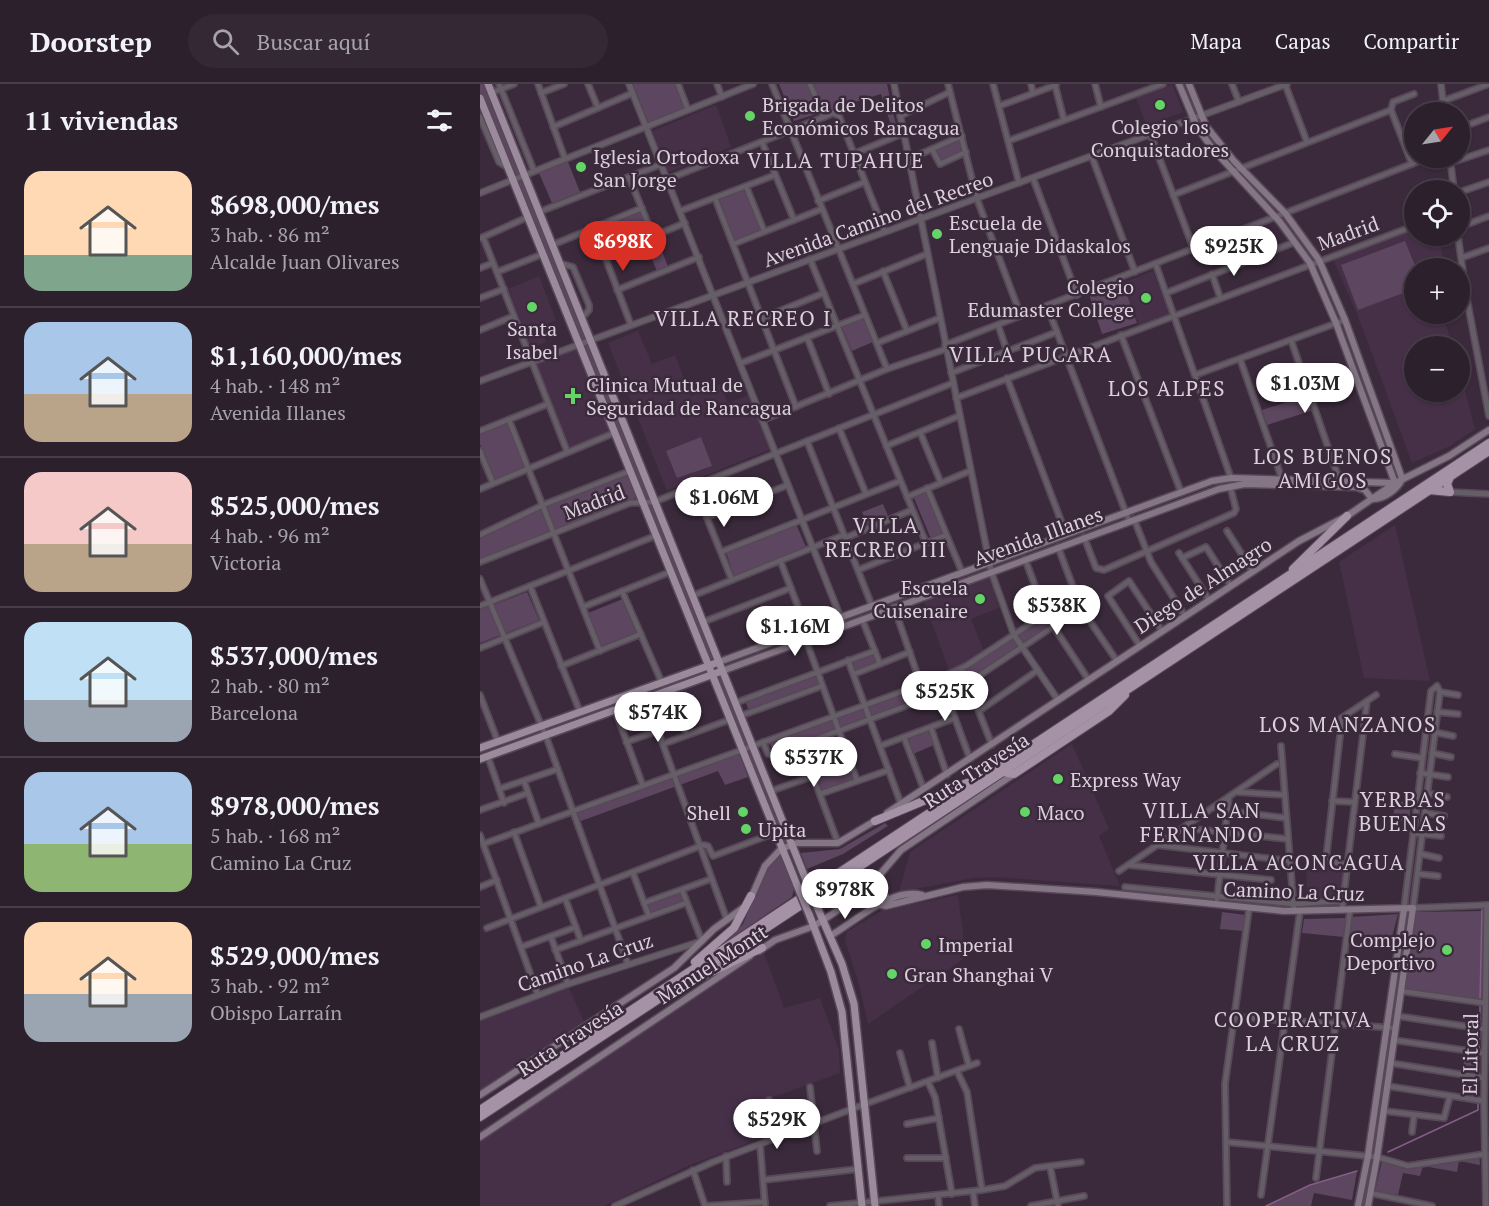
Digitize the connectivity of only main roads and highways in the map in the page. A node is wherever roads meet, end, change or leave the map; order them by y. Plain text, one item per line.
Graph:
1 (488, 84) edge
2 (1179, 84) edge
3 (1189, 84) edge
4 (480, 98) edge
5 (553, 248) junction
6 (541, 252) junction
7 (616, 405) junction
8 (605, 410) junction
9 (1489, 430) edge
10 (1489, 443) edge
11 (633, 449) junction
12 (1489, 451) edge
13 (622, 453) junction
14 (1450, 476) junction
15 (1402, 478) junction
16 (1395, 483) junction
17 (1341, 484) junction
18 (1429, 490) junction
19 (1372, 499) junction
20 (1347, 516) junction
21 (687, 583) junction
22 (1278, 583) junction
23 (676, 587) junction
24 (719, 662) junction
25 (707, 666) junction
26 (722, 671) junction
27 (711, 675) junction
28 (1134, 685) junction
29 (734, 699) junction
30 (721, 700) junction
31 (480, 748) edge
32 (484, 758) edge
33 (1010, 759) junction
34 (1004, 772) junction
35 (1014, 774) junction
36 (875, 821) junction
37 (792, 844) junction
38 (782, 849) junction
39 (877, 880) junction
40 (922, 895) junction
41 (752, 896) junction
42 (855, 899) junction
43 (890, 900) junction
44 (880, 906) junction
45 (1404, 909) junction
46 (823, 920) junction
47 (814, 926) junction
48 (830, 936) junction
49 (762, 948) junction
50 (663, 993) junction
51 (846, 1039) junction
52 (860, 1042) junction
53 (480, 1095) edge
54 (480, 1110) edge
55 (480, 1117) edge
56 (480, 1137) edge
57 (861, 1204) edge
58 (874, 1204) edge
59 (1358, 1206) edge
60 (1368, 1206) edge

1 - 5 main road
2 - 16 main road
3 - 15 main road
4 - 6 main road
5 - 6 main road
5 - 7 main road
6 - 8 main road
7 - 8 main road
7 - 11 main road
8 - 13 main road
9 - 15 main road, Diego de Almagro
10 - 22 highway, Ruta Travesía
11 - 13 main road
11 - 21 main road
12 - 14 highway, Ruta Travesía
13 - 23 main road
14 - 18 highway, Ruta Travesía
14 - 18 highway
15 - 16 main road, Diego de Almagro
15 - 19 main road
16 - 17 main road, Avenida Illanes
16 - 19 main road, Diego de Almagro
17 - 19 main road, Avenida Illanes
17 - 24 main road, Avenida Illanes
17 - 26 main road, Avenida Illanes
18 - 28 highway, Ruta Travesía
19 - 20 main road, Diego de Almagro
20 - 22 highway
20 - 36 main road, Diego de Almagro
21 - 23 main road
21 - 24 main road
22 - 33 highway, Ruta Travesía
23 - 25 main road
24 - 25 main road, Avenida Illanes
24 - 26 main road
25 - 27 main road
25 - 31 main road, Avenida Illanes
26 - 27 main road, Avenida Illanes
26 - 29 main road
27 - 30 main road
27 - 32 main road, Avenida Illanes
28 - 34 highway, Ruta Travesía
28 - 35 highway
29 - 30 main road
29 - 37 main road
30 - 38 main road
33 - 36 highway
33 - 50 highway, Ruta Travesía
34 - 35 highway
34 - 50 highway, Ruta Travesía
35 - 39 main road, Manuel Montt
36 - 37 main road, Diego de Almagro
37 - 38 main road, Diego de Almagro
37 - 46 main road, bridge
38 - 41 main road, Diego de Almagro
38 - 47 main road, bridge
39 - 42 main road, Manuel Montt
39 - 43 main road
40 - 43 main road, Camino La Cruz
40 - 44 main road, Camino La Cruz
40 - 45 main road, Camino La Cruz
41 - 50 highway
41 - 53 main road, Diego de Almagro
42 - 44 main road
42 - 46 main road, Manuel Montt
43 - 44 main road, Camino La Cruz
44 - 48 main road, Camino La Cruz
45 - 59 main road
45 - 60 main road, Camino La Cruz
46 - 47 main road, Manuel Montt
46 - 48 main road
47 - 49 main road, Manuel Montt
47 - 51 main road
48 - 52 main road
49 - 50 highway
49 - 56 main road, Manuel Montt
50 - 54 highway, Ruta Travesía
50 - 55 highway, Ruta Travesía
51 - 52 main road
51 - 57 main road
52 - 58 main road

